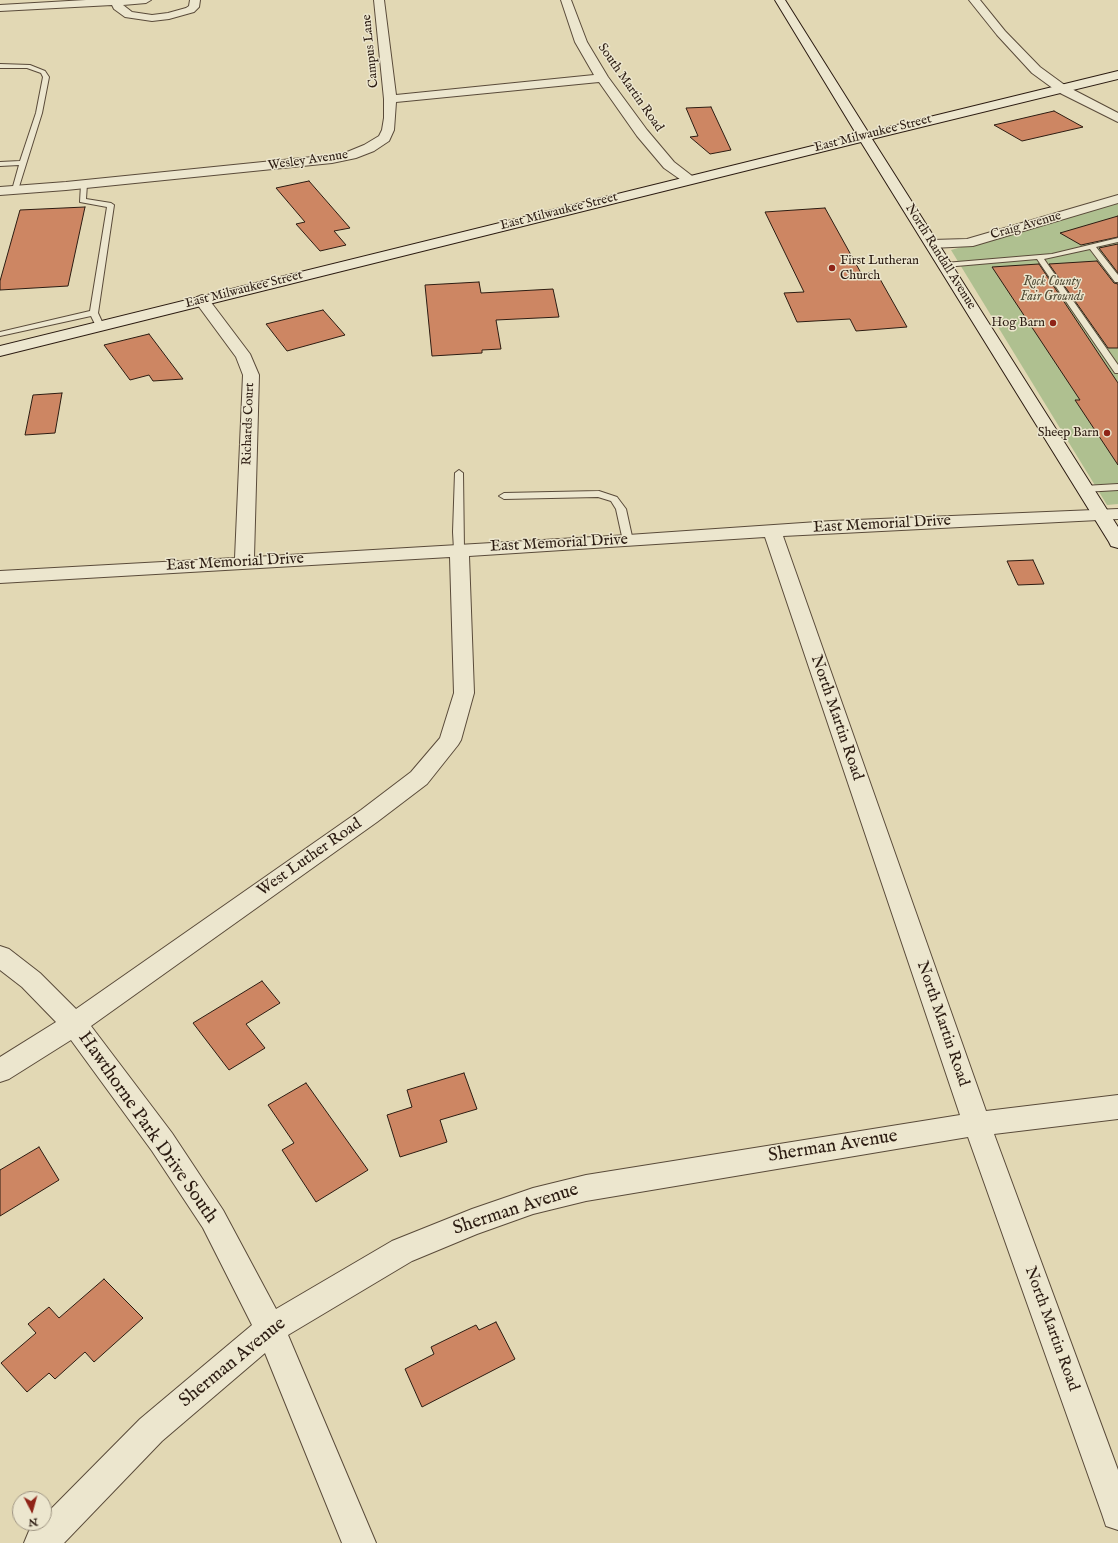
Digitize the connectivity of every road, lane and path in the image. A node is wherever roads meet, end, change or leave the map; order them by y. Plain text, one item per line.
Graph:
1 (146, 0) edge
2 (195, 0) edge
3 (379, 0) edge
4 (566, 0) edge
5 (780, 0) edge
6 (974, 0) edge
7 (116, 2) junction
8 (0, 8) edge
9 (0, 66) edge
10 (1118, 75) edge
11 (602, 78) junction
12 (1062, 89) junction
13 (390, 99) junction
14 (1118, 118) edge
15 (864, 136) junction
16 (23, 163) junction
17 (0, 164) edge
18 (689, 179) junction
19 (84, 184) junction
20 (15, 190) junction
21 (0, 191) edge
22 (1118, 199) edge
23 (1118, 240) edge
24 (932, 244) junction
25 (1092, 247) junction
26 (1039, 258) junction
27 (945, 264) junction
28 (1118, 280) edge
29 (202, 300) junction
30 (97, 320) junction
31 (0, 334) edge
32 (0, 351) edge
33 (1118, 371) edge
34 (459, 473) dead end
35 (1118, 487) edge
36 (1084, 489) junction
37 (504, 496) dead end
38 (1109, 514) edge
39 (772, 532) junction
40 (628, 541) junction
41 (1118, 542) edge
42 (459, 550) junction
43 (244, 562) junction
44 (0, 577) edge
45 (0, 956) edge
46 (74, 1024) junction
47 (0, 1071) edge
48 (1118, 1107) edge
49 (977, 1124) junction
50 (270, 1329) junction
51 (1118, 1514) edge
52 (41, 1543) edge
53 (360, 1543) edge

1 - 7 street
2 - 7 street
3 - 13 street, Campus Lane
4 - 11 street, South Martin Road
5 - 15 street, North Randall Avenue
6 - 12 street
7 - 8 street
9 - 16 lane
10 - 12 street, East Milwaukee Street
11 - 13 street
11 - 18 street, South Martin Road
12 - 14 street
12 - 15 street, East Milwaukee Street
13 - 19 street, Wesley Avenue
15 - 18 street, East Milwaukee Street
15 - 24 street, North Randall Avenue
16 - 17 lane
16 - 20 lane
18 - 29 street, East Milwaukee Street
19 - 20 street, Wesley Avenue
19 - 30 lane
20 - 21 street, Wesley Avenue
22 - 24 street, Craig Avenue
23 - 25 lane
24 - 27 street, North Randall Avenue
25 - 26 lane
25 - 28 lane
26 - 27 lane
26 - 33 lane
27 - 36 street, North Randall Avenue
29 - 30 street, East Milwaukee Street
29 - 43 street, Richards Court
30 - 31 lane
30 - 32 street, East Milwaukee Street
34 - 42 lane
35 - 36 lane
36 - 38 street, North Randall Avenue
37 - 40 lane
38 - 39 street, East Memorial Drive
38 - 41 street, North Randall Avenue
39 - 40 street, East Memorial Drive
39 - 49 street, North Martin Road
40 - 42 street, East Memorial Drive
42 - 43 street, East Memorial Drive
42 - 46 street, West Luther Road
43 - 44 street, East Memorial Drive
45 - 46 street, Hawthorne Park Drive South
46 - 47 street, West Luther Road
46 - 50 street, Hawthorne Park Drive South
48 - 49 street, Sherman Avenue
49 - 50 street, Sherman Avenue
49 - 51 street, North Martin Road
50 - 52 street, Sherman Avenue
50 - 53 street, Hawthorne Park Drive South

